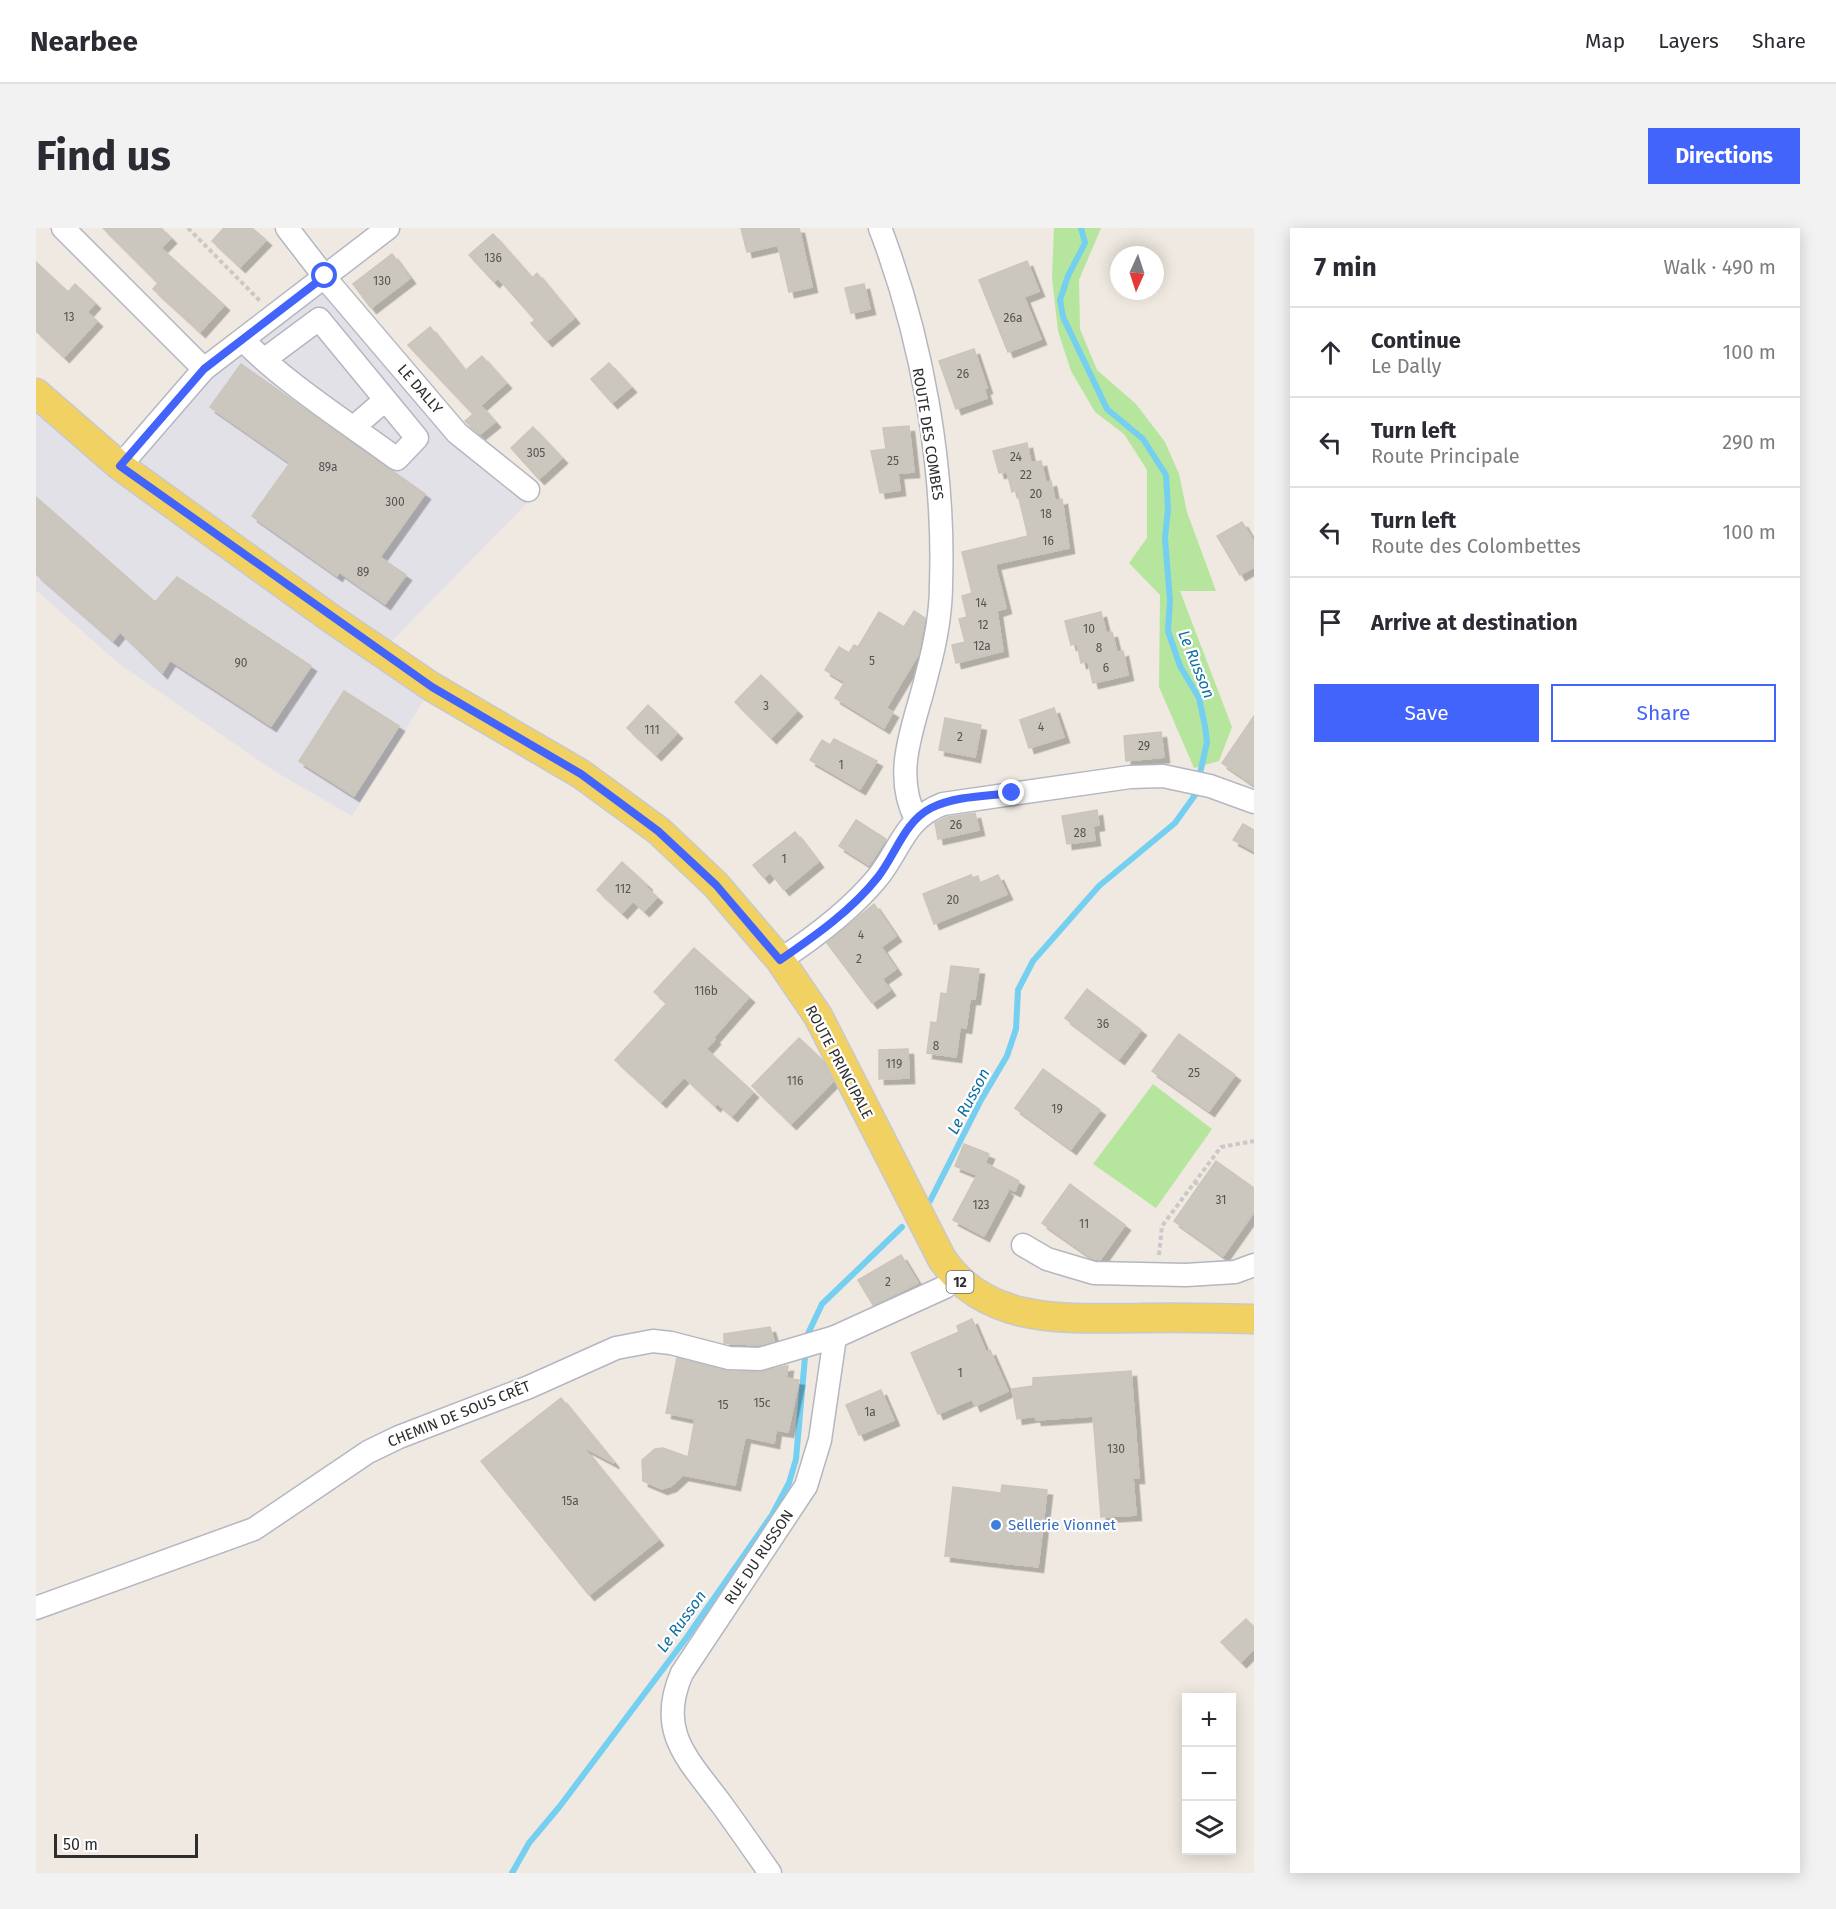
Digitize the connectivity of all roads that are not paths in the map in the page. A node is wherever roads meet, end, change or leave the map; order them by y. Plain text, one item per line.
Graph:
1 (63, 228) edge
2 (287, 228) edge
3 (388, 228) edge
4 (880, 228) edge
5 (325, 276) junction
6 (243, 340) junction
7 (265, 359) junction
8 (204, 369) junction
9 (36, 393) edge
10 (385, 400) junction
11 (354, 427) junction
12 (120, 466) junction
13 (528, 490) dead end
14 (1254, 802) edge
15 (916, 819) junction
16 (780, 960) junction
17 (1023, 1245) dead end
18 (1254, 1265) edge
19 (956, 1279) junction
20 (1254, 1318) edge
21 (835, 1337) junction
22 (36, 1608) edge
23 (770, 1873) edge

1 - 8 street
2 - 5 street, LE DALLY
3 - 5 street
4 - 15 street, ROUTE DES COMBES
5 - 6 street
5 - 13 street, LE DALLY
6 - 7 street
6 - 8 street
7 - 10 street
7 - 11 street
8 - 12 street
9 - 12 main road, ROUTE PRINCIPALE / 12
10 - 11 street
10 - 11 street
12 - 16 main road, ROUTE PRINCIPALE / 12
14 - 15 street
15 - 16 street
16 - 19 main road, ROUTE PRINCIPALE / 12
17 - 18 street
19 - 20 main road, ROUTE PRINCIPALE / 12
19 - 21 street
21 - 22 street, CHEMIN DE SOUS CRÊT
21 - 23 street, RUE DU RUSSON

